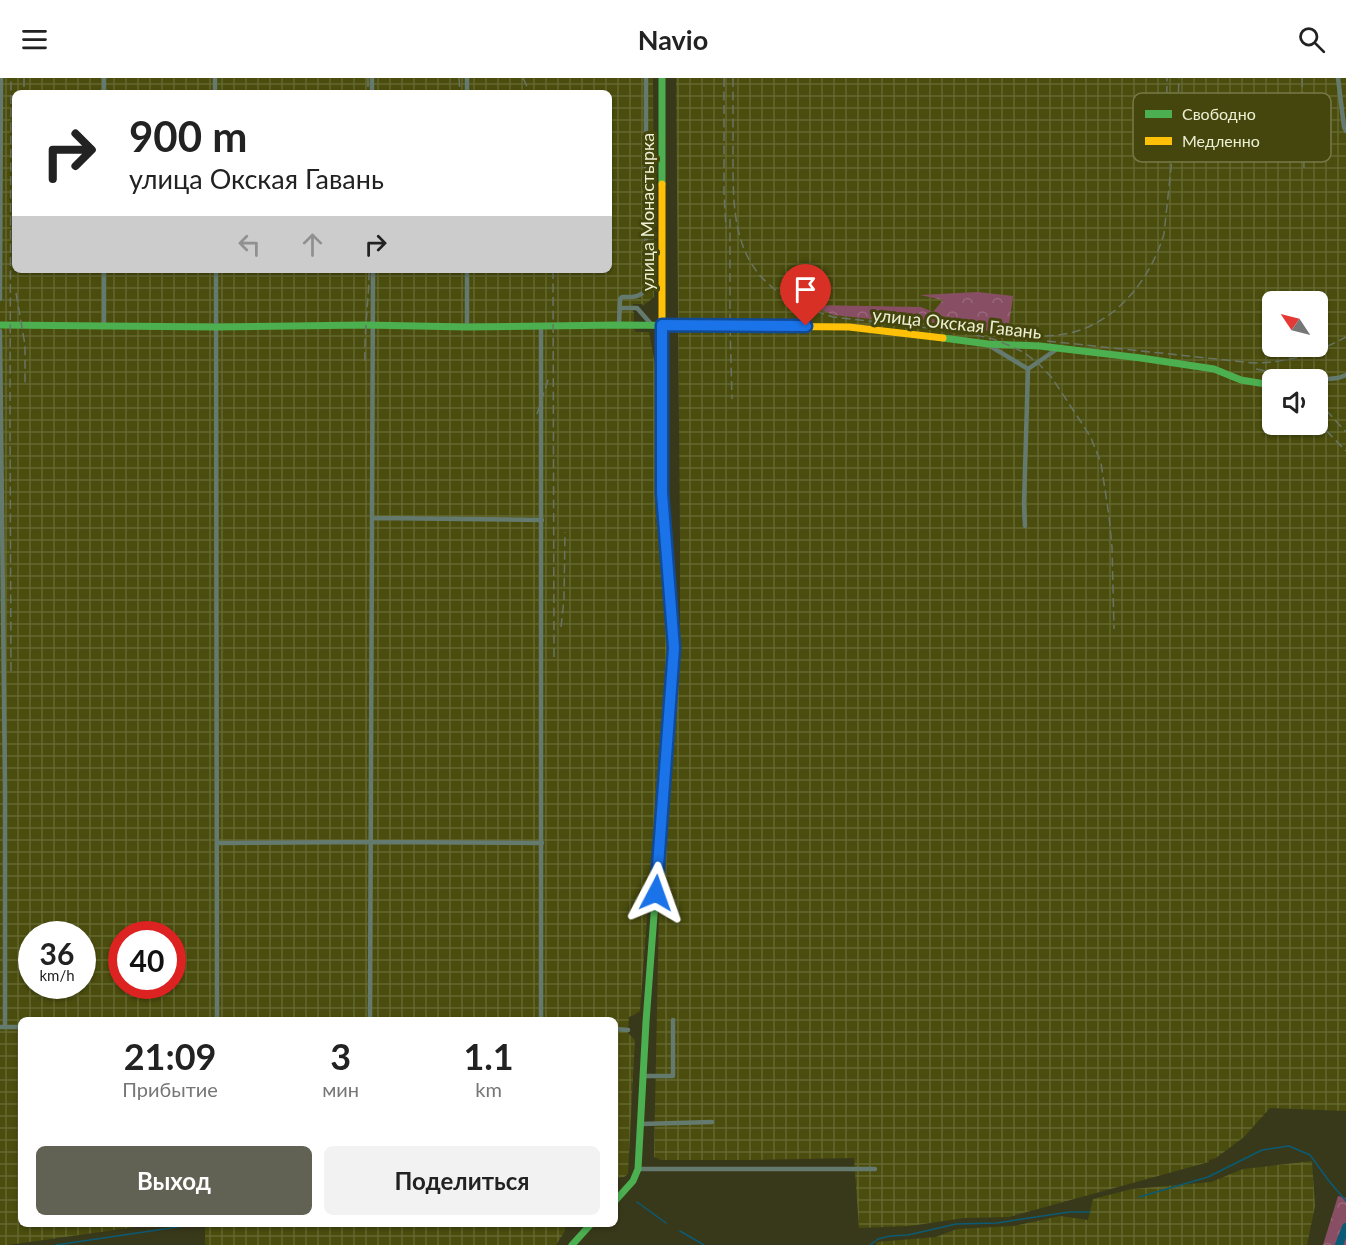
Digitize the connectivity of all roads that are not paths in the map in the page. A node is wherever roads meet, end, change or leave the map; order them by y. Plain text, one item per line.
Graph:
1 (0, 78) edge
2 (646, 78) edge
3 (662, 78) edge
4 (1338, 78) edge
5 (1346, 131) edge
6 (104, 273) edge
7 (216, 273) edge
8 (373, 273) edge
9 (467, 273) edge
10 (0, 299) edge
11 (620, 308) junction
12 (0, 325) edge
13 (373, 325) junction
14 (619, 325) junction
15 (652, 325) junction
16 (662, 325) junction
17 (104, 326) junction
18 (541, 326) junction
19 (216, 327) junction
20 (467, 327) junction
21 (0, 331) edge
22 (988, 344) junction
23 (1057, 349) junction
24 (1028, 369) junction
25 (1346, 375) edge
26 (1328, 379) edge
27 (1262, 384) edge
28 (373, 518) junction
29 (542, 520) junction
30 (1026, 526) dead end
31 (370, 842) junction
32 (217, 843) junction
33 (542, 843) junction
34 (218, 1017) edge
35 (370, 1017) edge
36 (541, 1017) edge
37 (673, 1020) dead end
38 (3, 1027) edge
39 (18, 1028) edge
40 (618, 1029) edge
41 (628, 1030) dead end
42 (643, 1076) junction
43 (712, 1122) dead end
44 (641, 1124) junction
45 (638, 1169) junction
46 (875, 1169) dead end
47 (618, 1198) edge
48 (588, 1227) edge
49 (572, 1245) edge

1 - 10 street
2 - 11 street
3 - 16 street, улица Монастырка
4 - 5 street
6 - 17 street
7 - 19 street
8 - 13 street
9 - 20 street
11 - 14 street
11 - 15 street
12 - 17 street, улица Окская Гавань
13 - 19 street, улица Окская Гавань
13 - 20 street, улица Окская Гавань
13 - 28 street
14 - 15 street, улица Окская Гавань
14 - 18 street, улица Окская Гавань
15 - 16 street, улица Окская Гавань
16 - 22 street, улица Окская Гавань
16 - 42 street, улица Монастырка
17 - 19 street, улица Окская Гавань
18 - 20 street, улица Окская Гавань
18 - 29 street
19 - 32 street
21 - 38 street
22 - 23 street, улица Окская Гавань
22 - 24 street
23 - 24 street
23 - 27 street, улица Окская Гавань
24 - 30 street
25 - 26 street
28 - 29 street
28 - 31 street
29 - 33 street
31 - 32 street
31 - 33 street
31 - 35 street
32 - 34 street
33 - 36 street
37 - 42 street
38 - 39 street
40 - 41 street
42 - 44 street, улица Монастырка
43 - 44 street
44 - 45 street, улица Монастырка
45 - 46 street
45 - 47 street, улица Монастырка
48 - 49 street

